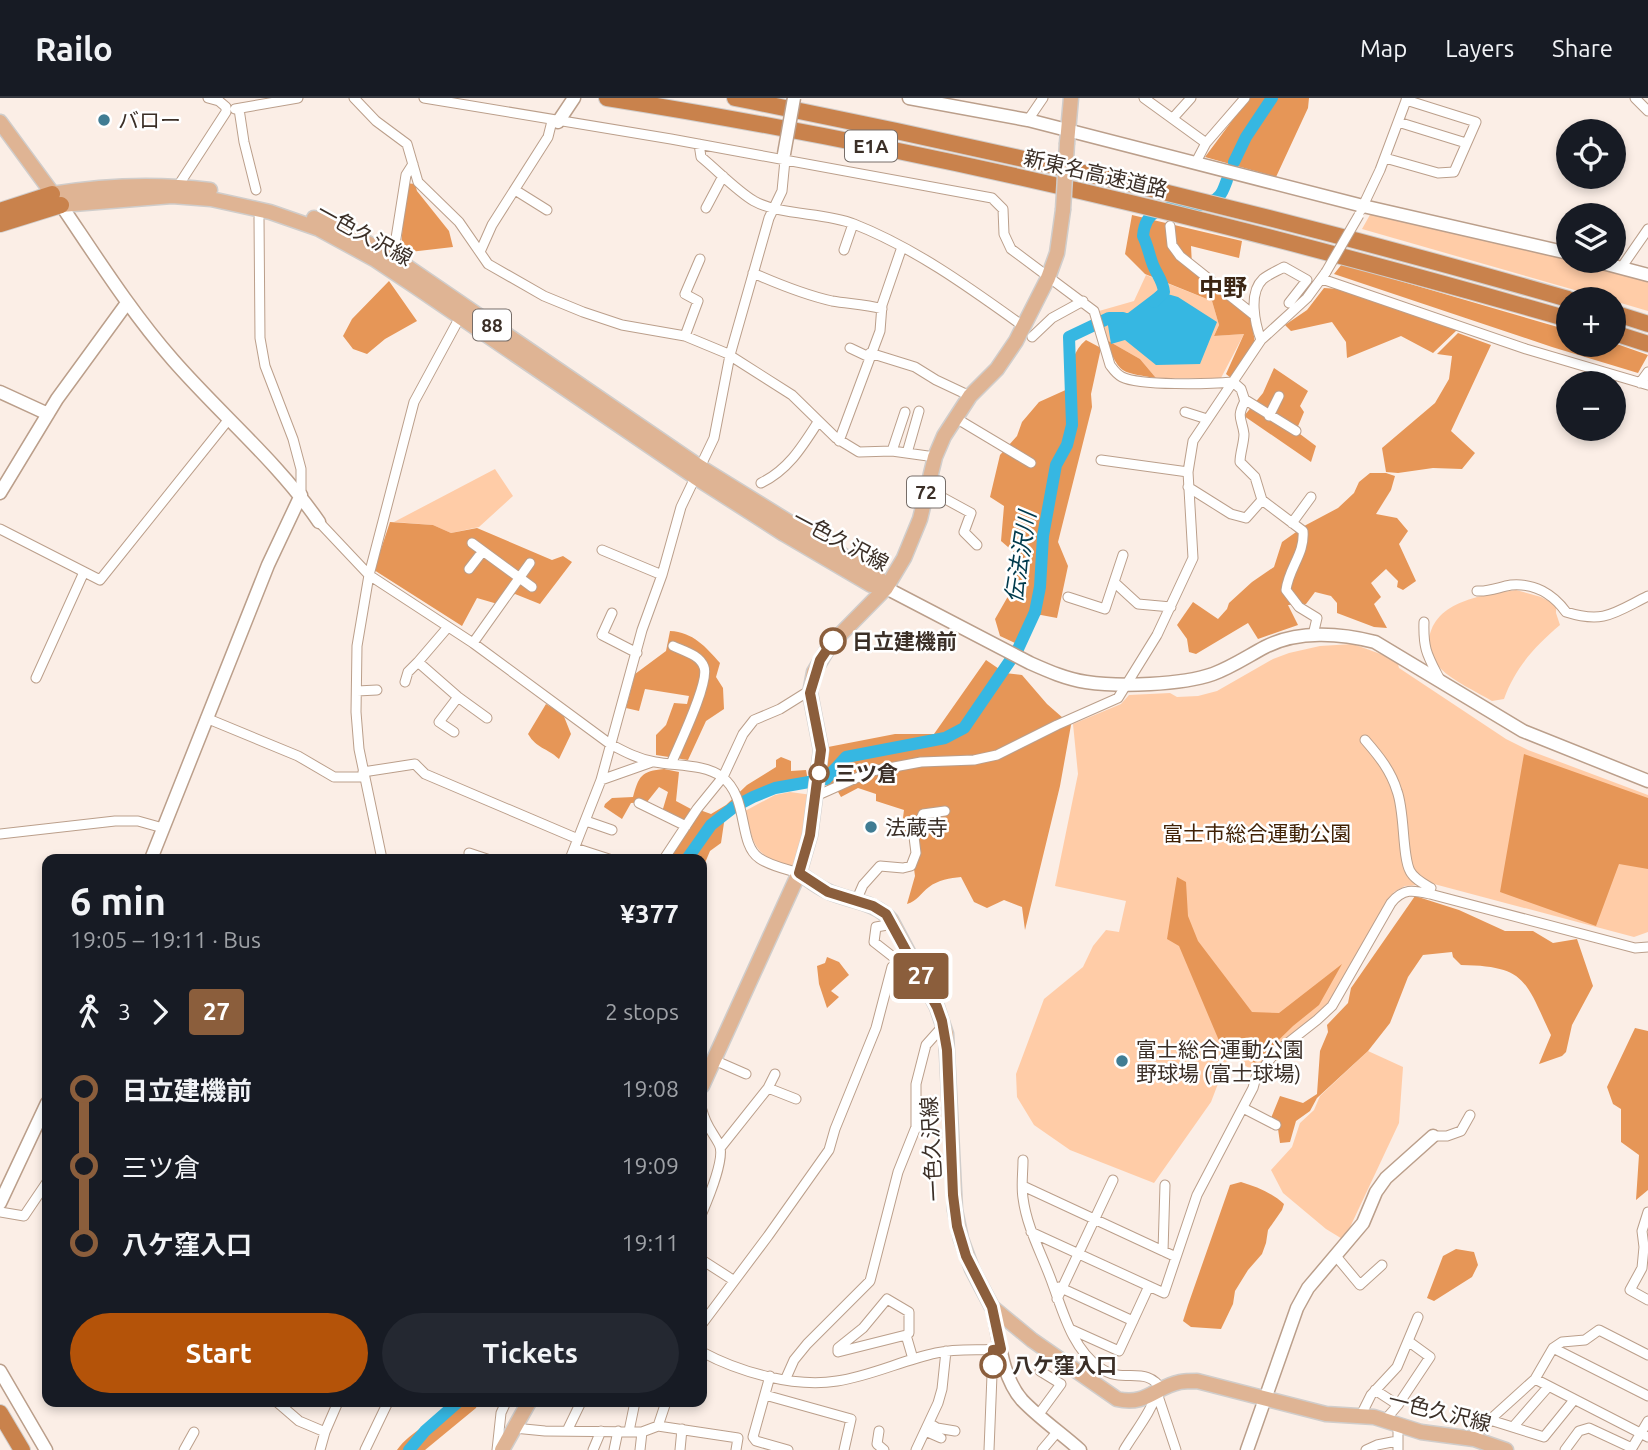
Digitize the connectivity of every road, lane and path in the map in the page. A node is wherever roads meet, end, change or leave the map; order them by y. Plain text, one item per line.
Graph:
1 (208, 98) edge
2 (298, 98) edge
3 (354, 98) edge
4 (424, 98) edge
5 (607, 98) edge
6 (735, 98) edge
7 (794, 98) edge
8 (909, 98) edge
9 (1043, 98) edge
10 (1071, 98) edge
11 (1144, 98) edge
12 (1191, 98) edge
13 (1245, 98) edge
14 (1635, 98) edge
15 (1407, 99) edge
16 (571, 103) edge
17 (239, 108) junction
18 (226, 109) junction
19 (1648, 111) edge
20 (1173, 118) junction
21 (1028, 120) junction
22 (555, 121) junction
23 (0, 122) edge
24 (1398, 122) junction
25 (1067, 137) junction
26 (1206, 143) junction
27 (1466, 143) junction
28 (699, 144) junction
29 (784, 157) junction
30 (1385, 158) junction
31 (1196, 162) junction
32 (413, 164) junction
33 (723, 176) junction
34 (178, 186) junction
35 (256, 190) dead end
36 (515, 190) junction
37 (56, 200) junction
38 (706, 208) dead end
39 (775, 208) junction
40 (547, 210) dead end
41 (1361, 210) junction
42 (0, 211) edge
43 (259, 218) dead end
44 (0, 224) edge
45 (853, 224) junction
46 (1170, 226) dead end
47 (1648, 229) edge
48 (902, 247) junction
49 (844, 250) dead end
50 (1556, 251) edge
51 (480, 252) junction
52 (393, 257) junction
53 (700, 258) dead end
54 (1626, 261) edge
55 (1626, 269) edge
56 (753, 273) junction
57 (1648, 275) edge
58 (1324, 276) junction
59 (1048, 278) junction
60 (1556, 296) edge
61 (1083, 301) junction
62 (127, 303) junction
63 (1289, 303) dead end
64 (882, 309) junction
65 (1254, 314) junction
66 (1556, 315) edge
67 (460, 317) junction
68 (1626, 317) edge
69 (1648, 324) edge
70 (1028, 332) junction
71 (685, 336) junction
72 (1626, 337) edge
73 (1261, 341) junction
74 (1648, 344) edge
75 (850, 348) dead end
76 (730, 355) junction
77 (870, 355) junction
78 (1648, 372) edge
79 (1233, 383) junction
80 (1644, 384) edge
81 (0, 392) edge
82 (970, 396) junction
83 (1279, 397) dead end
84 (1244, 399) junction
85 (919, 411) dead end
86 (905, 412) dead end
87 (1185, 412) dead end
88 (47, 414) junction
89 (1269, 415) junction
90 (954, 418) junction
91 (229, 419) junction
92 (1207, 419) junction
93 (818, 422) junction
94 (1296, 431) dead end
95 (839, 440) junction
96 (892, 451) junction
97 (907, 453) junction
98 (935, 457) junction
99 (1101, 460) dead end
100 (1031, 463) dead end
101 (698, 472) junction
102 (1188, 472) junction
103 (761, 483) dead end
104 (1188, 487) junction
105 (927, 489) junction
106 (0, 493) edge
107 (301, 495) junction
108 (1311, 497) dead end
109 (1262, 500) junction
110 (320, 522) joint
111 (1292, 523) junction
112 (0, 529) edge
113 (472, 543) dead end
114 (977, 545) dead end
115 (602, 550) dead end
116 (483, 551) junction
117 (1123, 555) dead end
118 (530, 563) dead end
119 (470, 569) dead end
120 (84, 572) junction
121 (369, 575) junction
122 (662, 575) junction
123 (519, 578) junction
124 (1114, 582) junction
125 (532, 587) dead end
126 (886, 588) junction
127 (1477, 591) dead end
128 (1648, 596) edge
129 (1068, 597) dead end
130 (1171, 607) junction
131 (612, 613) dead end
132 (1424, 622) dead end
133 (448, 627) junction
134 (1314, 635) junction
135 (473, 643) junction
136 (673, 646) dead end
137 (637, 653) junction
138 (418, 662) junction
139 (36, 678) dead end
140 (405, 682) dead end
141 (1441, 682) junction
142 (1128, 683) junction
143 (377, 690) dead end
144 (357, 691) junction
145 (810, 693) junction
146 (458, 697) junction
147 (206, 718) junction
148 (487, 718) dead end
149 (454, 732) dead end
150 (1365, 740) dead end
151 (610, 744) junction
152 (653, 762) junction
153 (671, 764) junction
154 (363, 775) junction
155 (723, 777) junction
156 (601, 780) junction
157 (1648, 780) edge
158 (818, 785) junction
159 (639, 803) dead end
160 (945, 811) dead end
161 (586, 821) junction
162 (685, 826) junction
163 (163, 828) junction
164 (612, 830) dead end
165 (0, 834) edge
166 (577, 844) junction
167 (469, 853) dead end
168 (153, 854) edge
169 (381, 854) edge
170 (472, 854) edge
171 (572, 854) edge
172 (598, 854) edge
173 (667, 854) edge
174 (799, 873) junction
175 (1431, 888) dead end
176 (856, 901) junction
177 (893, 924) junction
178 (1648, 947) edge
179 (903, 956) junction
180 (943, 1026) junction
181 (714, 1060) junction
182 (746, 1074) dead end
183 (775, 1074) dead end
184 (707, 1075) edge
185 (768, 1088) junction
186 (796, 1099) dead end
187 (1243, 1108) junction
188 (42, 1114) edge
189 (1470, 1115) dead end
190 (1276, 1125) dead end
191 (707, 1128) edge
192 (1433, 1136) joint
193 (721, 1147) junction
194 (1023, 1160) dead end
195 (1113, 1180) dead end
196 (1165, 1185) dead end
197 (1023, 1186) junction
198 (42, 1189) edge
199 (707, 1198) edge
200 (0, 1203) edge
201 (0, 1212) edge
202 (1648, 1212) edge
203 (1094, 1219) junction
204 (1031, 1232) junction
205 (1163, 1251) junction
206 (1078, 1253) junction
207 (1335, 1255) junction
208 (1175, 1256) junction
209 (1646, 1261) edge
210 (707, 1263) edge
211 (1382, 1265) dead end
212 (733, 1280) junction
213 (1149, 1286) junction
214 (1058, 1287) junction
215 (1648, 1300) edge
216 (992, 1307) junction
217 (707, 1317) edge
218 (1418, 1317) dead end
219 (1133, 1321) junction
220 (1070, 1329) junction
221 (906, 1335) junction
222 (1408, 1341) junction
223 (1553, 1348) junction
224 (997, 1349) junction
225 (946, 1351) junction
226 (707, 1354) edge
227 (1648, 1354) edge
228 (913, 1359) junction
229 (0, 1371) edge
230 (1040, 1371) dead end
231 (770, 1376) junction
232 (786, 1378) junction
233 (1535, 1379) junction
234 (1548, 1387) junction
235 (1375, 1390) junction
236 (1160, 1391) junction
237 (765, 1395) junction
238 (1648, 1396) edge
239 (1266, 1399) junction
240 (1574, 1400) junction
241 (1398, 1405) junction
242 (283, 1407) edge
243 (336, 1407) edge
244 (386, 1407) edge
245 (504, 1407) edge
246 (526, 1407) edge
247 (579, 1407) edge
248 (634, 1407) edge
249 (664, 1407) edge
250 (0, 1413) edge
251 (1039, 1414) junction
252 (1360, 1416) junction
253 (1490, 1420) junction
254 (1648, 1421) edge
255 (1391, 1423) junction
256 (658, 1426) junction
257 (927, 1427) junction
258 (1513, 1427) junction
259 (514, 1428) junction
260 (682, 1429) junction
261 (567, 1431) junction
262 (618, 1431) junction
263 (629, 1431) junction
264 (879, 1431) dead end
265 (955, 1431) dead end
266 (1058, 1431) junction
267 (194, 1432) dead end
268 (325, 1432) junction
269 (601, 1432) junction
270 (642, 1432) junction
271 (0, 1434) edge
272 (1645, 1436) edge
273 (942, 1438) dead end
274 (1474, 1439) junction
275 (1397, 1445) edge
276 (773, 1448) edge
277 (992, 1449) edge
278 (1634, 1449) edge
279 (10, 1450) edge
280 (22, 1450) edge
281 (47, 1450) edge
282 (184, 1450) edge
283 (320, 1450) edge
284 (365, 1450) edge
285 (500, 1450) edge
286 (593, 1450) edge
287 (614, 1450) edge
288 (640, 1450) edge
289 (680, 1450) edge
290 (736, 1450) edge
291 (788, 1450) edge
292 (844, 1450) edge
293 (884, 1450) edge
294 (916, 1450) edge
295 (1042, 1450) edge
296 (1079, 1450) edge
297 (1124, 1450) edge
298 (1176, 1450) edge
299 (1247, 1450) edge
300 (1366, 1450) edge
301 (1506, 1450) edge
302 (1564, 1450) edge

1 - 18 street
2 - 17 street
3 - 32 street
4 - 22 street
5 - 66 highway, 新東名高速道路 / E1A
6 - 60 highway, 新東名高速道路 / E1A
7 - 29 street, bridge
8 - 21 street
9 - 21 street
10 - 25 main road, 72
11 - 20 street
12 - 20 street
13 - 26 street
14 - 19 street
15 - 24 street
15 - 27 street
16 - 22 street
17 - 18 street
17 - 35 street
18 - 34 street
20 - 26 street
21 - 25 street
22 - 28 street
22 - 36 street
23 - 37 main road
24 - 27 street
24 - 30 street
25 - 31 street
25 - 59 main road, 72, bridge
26 - 31 street
27 - 30 street
28 - 29 street
28 - 33 street
29 - 39 street
29 - 59 street
30 - 41 street
31 - 41 street
32 - 51 street
32 - 52 street
33 - 38 street
33 - 39 street
34 - 37 main road, 一色久沢線 / 88
34 - 52 main road, 一色久沢線 / 88
36 - 40 street
36 - 51 street
37 - 42 highway
37 - 44 highway
37 - 62 street
37 - 67 main road, 一色久沢線 / 88
39 - 45 street
39 - 56 street
41 - 50 street
41 - 58 street, bridge
43 - 107 street
45 - 48 street
45 - 49 street
46 - 65 street
47 - 54 street
48 - 64 street
48 - 70 street
51 - 71 street
52 - 101 main road, 一色久沢線 / 88
53 - 71 street
55 - 57 street
56 - 64 street
56 - 76 street
58 - 73 street
58 - 80 street
59 - 61 street
59 - 70 main road, 72
61 - 70 street
61 - 79 street
62 - 88 street
62 - 91 street
63 - 65 street
64 - 77 street
65 - 73 street
67 - 101 main road, 一色久沢線 / 88
67 - 121 street
68 - 69 highway
70 - 82 main road, 72
71 - 76 street
72 - 74 highway
73 - 79 street
75 - 77 street
76 - 93 street
76 - 101 street
77 - 82 street
77 - 95 street
78 - 80 street
79 - 84 street
79 - 92 street
81 - 88 street
82 - 90 main road, 72
83 - 89 street
84 - 89 street
84 - 109 street
85 - 97 street
86 - 96 street
87 - 92 street
88 - 106 street
89 - 94 street
90 - 98 main road, 72
90 - 100 street
91 - 107 street
91 - 120 street
92 - 102 street
93 - 95 street
93 - 103 street
95 - 96 street
96 - 97 street
97 - 98 street
98 - 105 main road, 72
99 - 102 street
101 - 122 street
101 - 126 main road, 一色久沢線 / 88
102 - 104 street
104 - 109 street
104 - 130 street
105 - 114 street
105 - 126 main road, 72
107 - 110 street
107 - 147 street
108 - 111 street
109 - 111 street
110 - 121 street
111 - 134 street
112 - 120 street
113 - 116 street
115 - 122 street
116 - 119 street
116 - 123 street
117 - 124 street
118 - 123 street
120 - 139 street
121 - 133 street
121 - 144 street
122 - 137 street
123 - 125 street
123 - 135 street
124 - 129 street
124 - 130 street
126 - 142 street
126 - 145 main road, 72
127 - 128 street
130 - 142 street
131 - 137 street
132 - 141 street
133 - 135 street
133 - 138 street
134 - 141 street
134 - 142 street
135 - 151 street
136 - 153 street
137 - 151 street
138 - 140 street
138 - 146 street
141 - 157 street
142 - 158 street
143 - 144 street
144 - 154 street
145 - 155 street
145 - 158 main road, 72
146 - 148 street
146 - 149 street
147 - 154 street
147 - 163 street
150 - 175 street
151 - 152 street
151 - 156 street
152 - 153 street
152 - 156 street
153 - 155 street
154 - 166 street
154 - 169 street
155 - 162 street
155 - 174 street
156 - 161 street
158 - 174 main road, 72
159 - 162 street
160 - 176 street
161 - 164 street
161 - 166 street
162 - 173 street
163 - 165 street
163 - 168 street
166 - 171 street
166 - 172 street
167 - 170 street
174 - 176 main road, 一色久沢線
174 - 181 main road, 72
176 - 177 main road, 一色久沢線
177 - 179 main road, 一色久沢線
177 - 179 street
178 - 187 street
179 - 180 main road, 一色久沢線
179 - 212 street
180 - 216 main road, 一色久沢線
180 - 232 street
181 - 182 street
181 - 184 main road, 72
183 - 185 street
185 - 186 street
185 - 193 street
187 - 190 street
187 - 208 street
188 - 200 street
189 - 192 street
191 - 193 street
192 - 207 street
193 - 199 street
194 - 197 street
195 - 203 street
196 - 205 street
197 - 203 street
197 - 204 street
198 - 201 street
202 - 209 street
203 - 205 street
203 - 206 street
204 - 206 street
204 - 214 street
205 - 208 street
206 - 213 street
206 - 214 street
207 - 211 street
207 - 239 street
208 - 213 street
209 - 215 street
210 - 212 street
212 - 217 street
213 - 219 street
214 - 219 street
214 - 220 street
216 - 224 street
216 - 236 main road, 一色久沢線
218 - 222 street
219 - 220 street
220 - 236 street
221 - 221 street
221 - 228 street
222 - 235 street
222 - 241 street
223 - 227 street
223 - 233 street
223 - 238 street
224 - 225 street
224 - 251 street
224 - 277 street
225 - 228 street
225 - 257 street
226 - 231 street
228 - 232 street
229 - 281 street
230 - 251 street
231 - 232 street
231 - 237 street
233 - 234 street
233 - 253 street
234 - 240 street
234 - 258 street
235 - 241 street
235 - 252 street
236 - 239 main road, 一色久沢線
236 - 297 street
236 - 298 street
237 - 276 street
237 - 292 street
239 - 252 main road, 一色久沢線
239 - 299 street
240 - 258 street
240 - 272 street
241 - 255 street
242 - 268 street
243 - 268 street
244 - 284 street
245 - 285 street
246 - 259 main road
247 - 261 street
248 - 263 street
249 - 256 street
250 - 280 highway
251 - 266 street
252 - 255 main road, 一色久沢線
253 - 258 street
253 - 274 street
254 - 272 street
255 - 274 main road, 一色久沢線
255 - 275 street
256 - 260 street
256 - 270 street
257 - 265 street
257 - 273 street
257 - 294 street
259 - 261 street
259 - 285 main road
260 - 289 street
260 - 290 street
261 - 269 street
262 - 263 street
262 - 269 street
262 - 287 street
263 - 270 street
264 - 293 street
266 - 295 street
266 - 296 street
267 - 282 street
268 - 283 street
269 - 286 street
270 - 288 street
271 - 279 highway
272 - 278 street
274 - 301 main road, 一色久沢線
275 - 300 street
276 - 291 street
278 - 302 street

